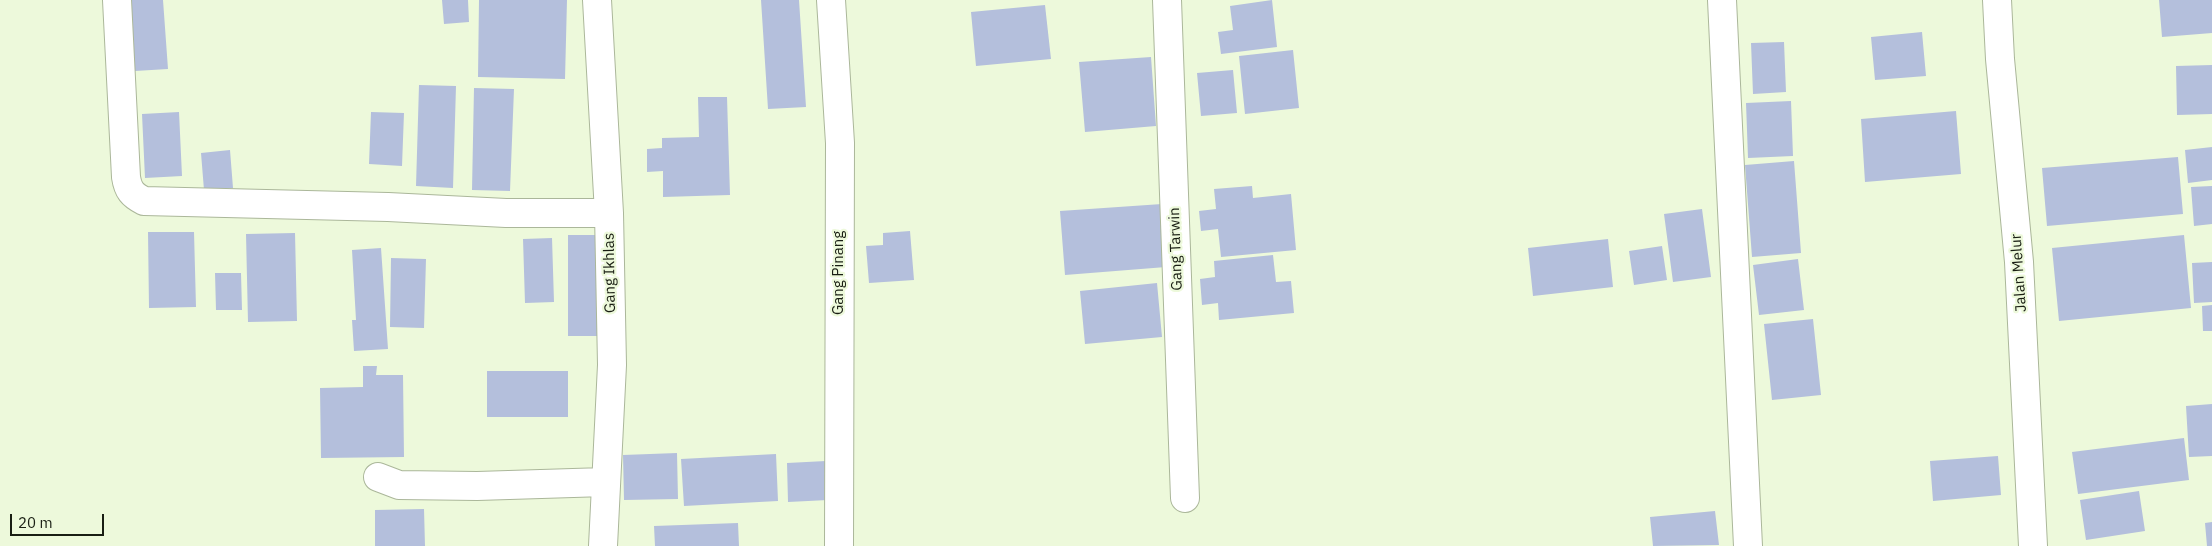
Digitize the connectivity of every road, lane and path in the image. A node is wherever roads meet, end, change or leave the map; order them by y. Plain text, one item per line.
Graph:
1 (117, 0) edge
2 (596, 0) edge
3 (831, 0) edge
4 (1167, 0) edge
5 (1722, 0) edge
6 (1997, 0) edge
7 (609, 213) junction
8 (378, 477) dead end
9 (605, 482) junction
10 (1186, 498) dead end
11 (603, 546) edge
12 (838, 546) edge
13 (1748, 546) edge
14 (2033, 546) edge

1 - 7 street
2 - 7 street, Gang Ikhlas
3 - 12 street, Gang Pinang
4 - 10 street, Gang Tarwin
5 - 13 street
6 - 14 street, Jalan Melur
7 - 9 street, Gang Ikhlas
8 - 9 street
9 - 11 street, Gang Ikhlas

